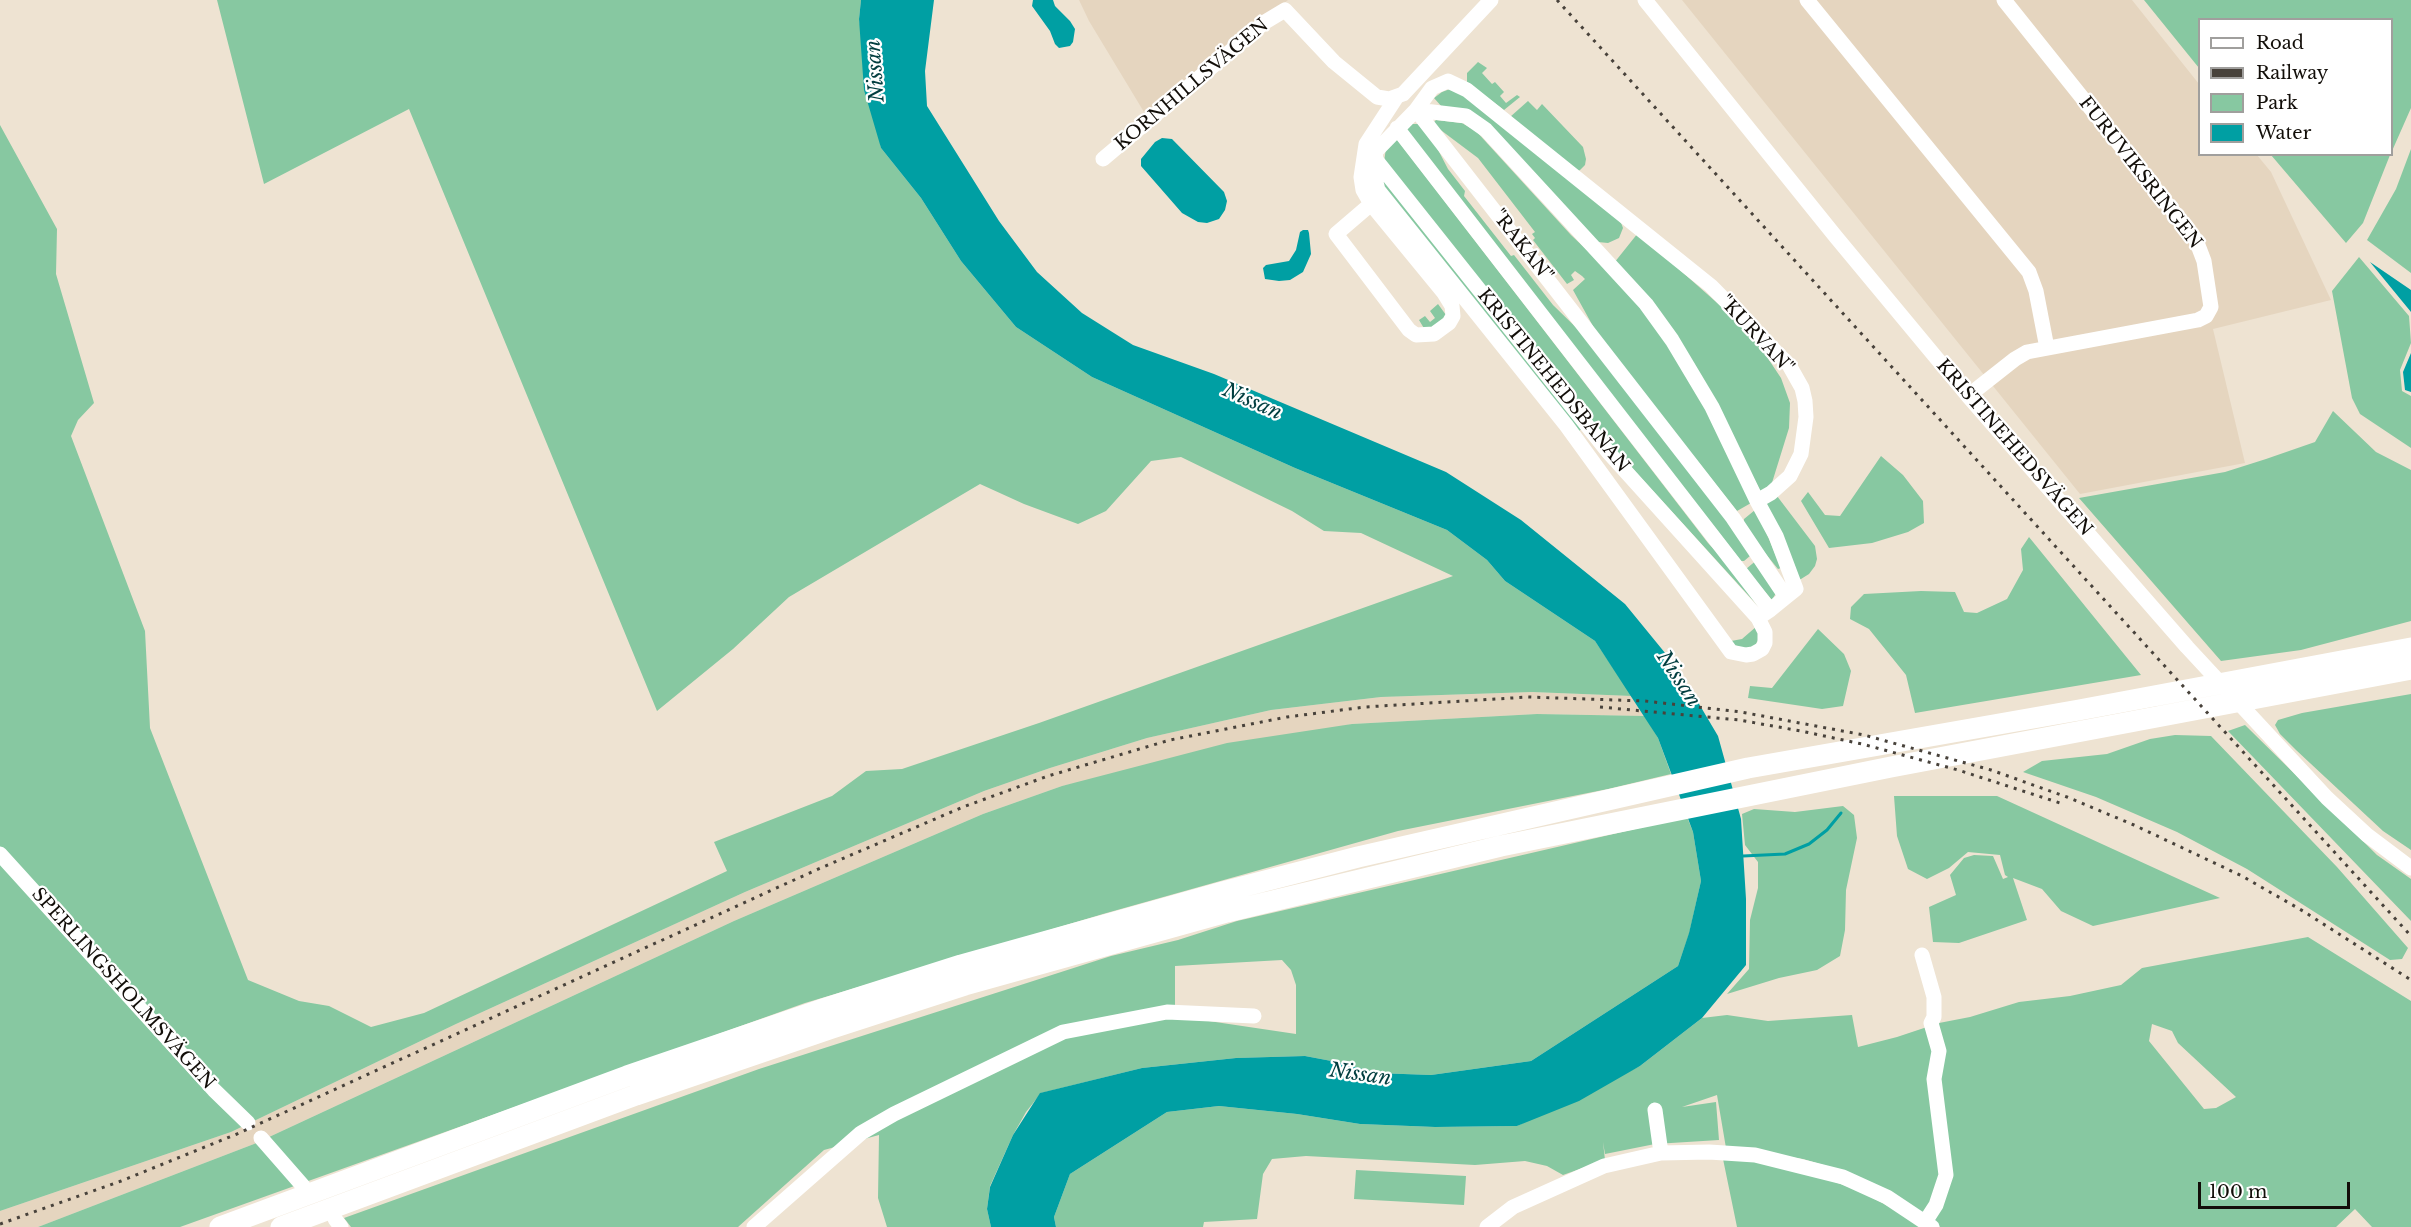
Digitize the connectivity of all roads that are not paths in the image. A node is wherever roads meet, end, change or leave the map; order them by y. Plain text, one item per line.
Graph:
1 (1491, 0) edge
2 (1645, 0) edge
3 (1807, 0) edge
4 (2004, 0) edge
5 (1396, 98) junction
6 (1416, 110) junction
7 (1397, 128) junction
8 (1373, 156) junction
9 (1103, 159) dead end
10 (1371, 204) junction
11 (2047, 348) junction
12 (1968, 396) junction
13 (1757, 501) junction
14 (1786, 597) junction
15 (1764, 614) junction
16 (2411, 648) edge
17 (2411, 669) edge
18 (0, 854) edge
19 (2411, 868) edge
20 (1922, 955) dead end
21 (1254, 1017) dead end
22 (1655, 1110) dead end
23 (248, 1123) dead end
24 (261, 1138) dead end
25 (1661, 1153) junction
26 (303, 1186) dead end
27 (1929, 1224) edge
28 (220, 1227) edge
29 (281, 1227) edge
30 (754, 1227) edge
31 (1487, 1227) edge

1 - 5 street
2 - 12 street, KRISTINEHEDSVÄGEN
3 - 11 street
4 - 11 street, FURUVIKSRINGEN
5 - 8 street
5 - 9 street, KORNHILLSVÄGEN
6 - 7 street
6 - 13 street
6 - 13 street, "KURVAN"
6 - 14 street, "RAKAN"
7 - 8 street
7 - 15 street
8 - 10 street
8 - 15 street, KRISTINEHEDSBANAN
8 - 15 street
10 - 10 street
11 - 12 street, FURUVIKSRINGEN
12 - 19 street, KRISTINEHEDSVÄGEN
13 - 14 street
14 - 15 street
16 - 28 highway
17 - 29 highway
18 - 23 street, SPERLINGSHOLMSVÄGEN
20 - 27 street
21 - 30 street
22 - 25 street
24 - 26 street
25 - 27 street
25 - 31 street

